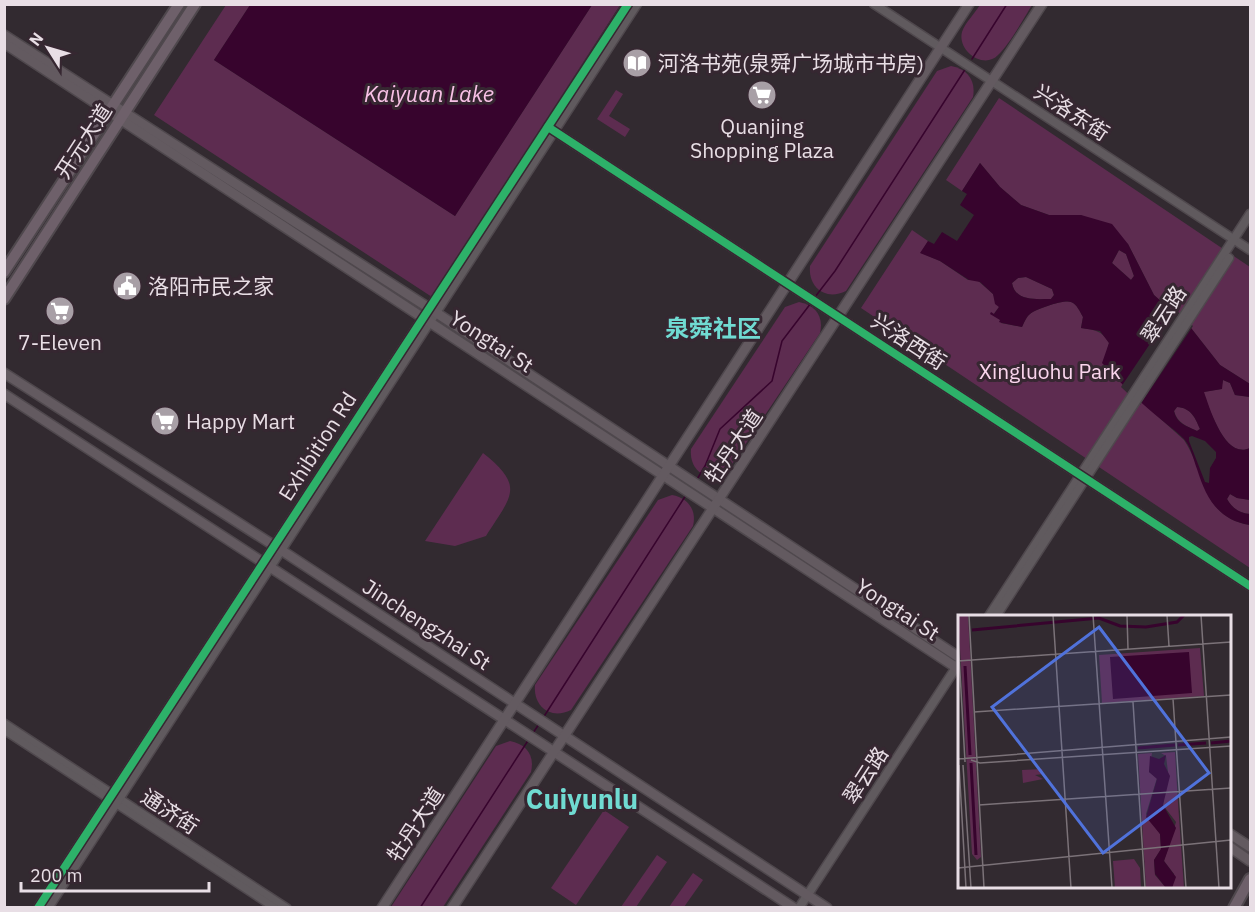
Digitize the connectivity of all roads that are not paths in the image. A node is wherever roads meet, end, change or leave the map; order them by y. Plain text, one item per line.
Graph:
1 (179, 4) edge
2 (195, 4) edge
3 (628, 4) edge
4 (637, 4) edge
5 (874, 4) edge
6 (883, 4) edge
7 (969, 4) edge
8 (1042, 4) edge
9 (4, 35) edge
10 (4, 43) edge
11 (942, 46) junction
12 (993, 79) junction
13 (111, 108) junction
14 (123, 116) junction
15 (553, 127) junction
16 (1251, 214) edge
17 (1251, 225) edge
18 (1238, 239) junction
19 (1251, 243) edge
20 (1251, 250) edge
21 (4, 272) edge
22 (790, 281) junction
23 (4, 299) edge
24 (432, 310) junction
25 (841, 315) junction
26 (426, 319) junction
27 (4, 373) edge
28 (4, 394) edge
29 (668, 466) junction
30 (1085, 474) junction
31 (662, 476) junction
32 (719, 500) junction
33 (713, 509) junction
34 (278, 547) junction
35 (267, 564) junction
36 (1251, 579) edge
37 (1251, 586) edge
38 (990, 615) edge
39 (997, 615) edge
40 (958, 665) edge
41 (958, 665) edge
42 (958, 668) edge
43 (515, 703) junction
44 (504, 720) junction
45 (4, 723) edge
46 (4, 730) edge
47 (564, 736) junction
48 (554, 752) junction
49 (113, 798) junction
50 (1231, 835) edge
51 (1231, 848) edge
52 (1251, 848) edge
53 (1251, 861) edge
54 (1251, 879) edge
55 (810, 896) junction
56 (38, 908) edge
57 (48, 908) edge
58 (275, 908) edge
59 (287, 908) edge
60 (382, 908) edge
61 (452, 908) edge
62 (794, 908) edge
63 (799, 908) edge
64 (806, 908) edge
65 (827, 908) edge
66 (1233, 908) edge

1 - 13 main road, 开元大道
2 - 14 main road, 开元大道
3 - 15 street, Exhibition Rd
4 - 15 street, Exhibition Rd
5 - 11 street, 兴洛东街
6 - 11 street, 兴洛东街
7 - 11 main road, 牡丹大道
8 - 12 main road, 牡丹大道
9 - 13 main road, Yongtai St
10 - 13 main road, Yongtai St
11 - 12 street, 兴洛东街
11 - 22 main road, 牡丹大道
12 - 18 street, 兴洛东街
12 - 25 main road, 牡丹大道
13 - 14 main road, Yongtai St
13 - 21 main road, 开元大道
14 - 23 main road, 开元大道
14 - 24 main road, Yongtai St
14 - 26 main road, Yongtai St
15 - 22 street, 兴洛西街
15 - 24 street, Exhibition Rd
16 - 18 street, 翠云路
17 - 18 street, 翠云路
18 - 19 street, 兴洛东街
18 - 20 street, 兴洛东街
18 - 30 street, 翠云路
22 - 25 street, 兴洛西街
22 - 29 main road, 牡丹大道
24 - 26 street, Exhibition Rd
24 - 29 main road, Yongtai St
25 - 30 street, 兴洛西街
25 - 32 main road, 牡丹大道
26 - 31 main road, Yongtai St
26 - 34 street, Exhibition Rd
27 - 34 main road, Jinchengzhai St
28 - 35 main road, Jinchengzhai St
29 - 31 main road, 牡丹大道
29 - 32 main road, Yongtai St
30 - 36 street, 兴洛西街
30 - 37 street, 兴洛西街
30 - 38 street, 翠云路
30 - 39 street, 翠云路
31 - 33 main road, Yongtai St
31 - 43 main road, 牡丹大道
32 - 33 main road, 牡丹大道
32 - 40 main road, Yongtai St
33 - 41 main road, Yongtai St
33 - 47 main road, 牡丹大道
34 - 35 street, Exhibition Rd
34 - 43 main road, Jinchengzhai St
35 - 44 main road, Jinchengzhai St
35 - 49 street, Exhibition Rd
42 - 55 street, 翠云路
43 - 44 main road, 牡丹大道
43 - 47 main road, Jinchengzhai St
44 - 48 main road, Jinchengzhai St
44 - 60 main road, 牡丹大道
45 - 49 street, 通济街
46 - 49 street, 通济街
47 - 48 main road, 牡丹大道
47 - 55 main road, Jinchengzhai St
48 - 61 main road, 牡丹大道
48 - 62 main road
49 - 56 street, Exhibition Rd
49 - 57 street, Exhibition Rd
49 - 58 street, 通济街
49 - 59 street, 通济街
50 - 52 main road
51 - 53 main road
54 - 66 main road
55 - 63 street, 翠云路
55 - 64 street, 翠云路
55 - 65 main road, Jinchengzhai St

